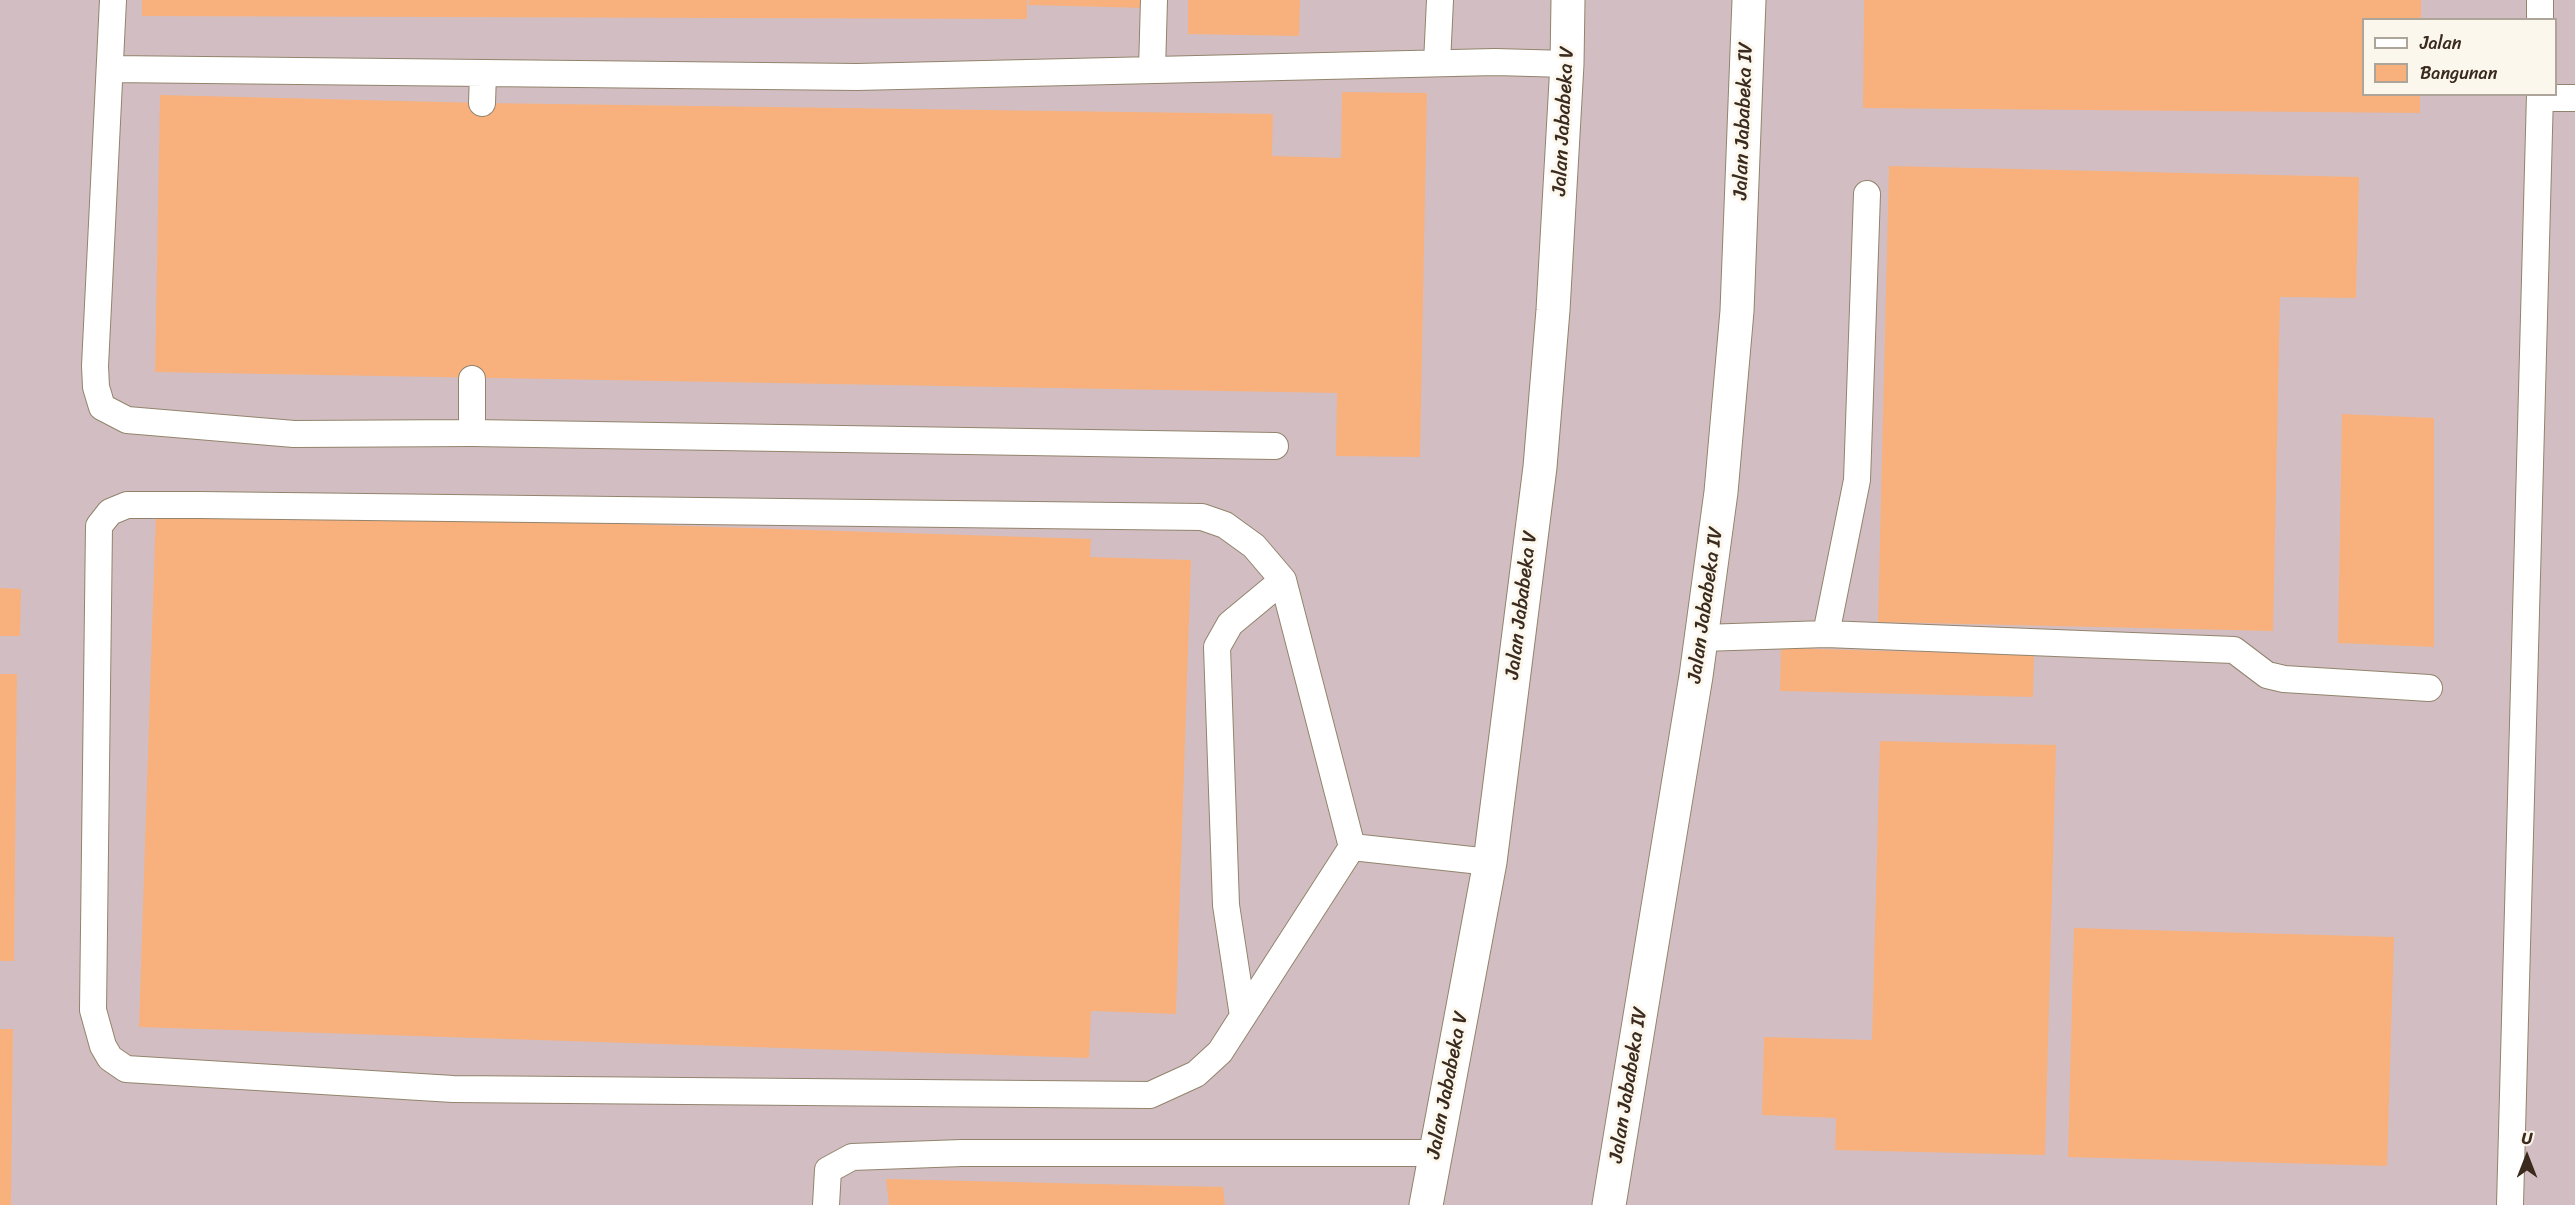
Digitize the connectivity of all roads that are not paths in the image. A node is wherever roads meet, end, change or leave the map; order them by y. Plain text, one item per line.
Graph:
1 (113, 0) edge
2 (1154, 0) edge
3 (1440, 0) edge
4 (1568, 0) edge
5 (1749, 0) edge
6 (2540, 0) edge
7 (2540, 18) edge
8 (1437, 63) junction
9 (1568, 64) junction
10 (111, 69) junction
11 (1152, 70) junction
12 (483, 75) junction
13 (2540, 96) edge
14 (2575, 98) edge
15 (482, 104) dead end
16 (1867, 194) dead end
17 (472, 379) dead end
18 (472, 433) junction
19 (1275, 446) dead end
20 (1283, 580) junction
21 (1826, 634) junction
22 (1702, 638) junction
23 (2429, 688) dead end
24 (1352, 847) junction
25 (1490, 862) junction
26 (1243, 1016) junction
27 (1435, 1152) junction
28 (825, 1205) edge
29 (1426, 1205) edge
30 (1609, 1205) edge
31 (2510, 1205) edge

1 - 10 lane
2 - 11 lane
3 - 8 lane
4 - 9 street, Jalan Jababeka V
5 - 22 street, Jalan Jababeka IV
6 - 7 lane
8 - 9 lane
8 - 11 lane
9 - 25 street, Jalan Jababeka V
10 - 12 lane
10 - 18 lane
11 - 12 lane
12 - 15 lane
13 - 14 lane
13 - 31 lane
16 - 21 lane
17 - 18 lane
18 - 19 lane
20 - 24 lane
20 - 26 lane
20 - 26 lane
21 - 22 lane
21 - 23 lane
22 - 30 street, Jalan Jababeka IV
24 - 25 lane
24 - 26 lane
25 - 27 street, Jalan Jababeka V
27 - 28 lane
27 - 29 street, Jalan Jababeka V

